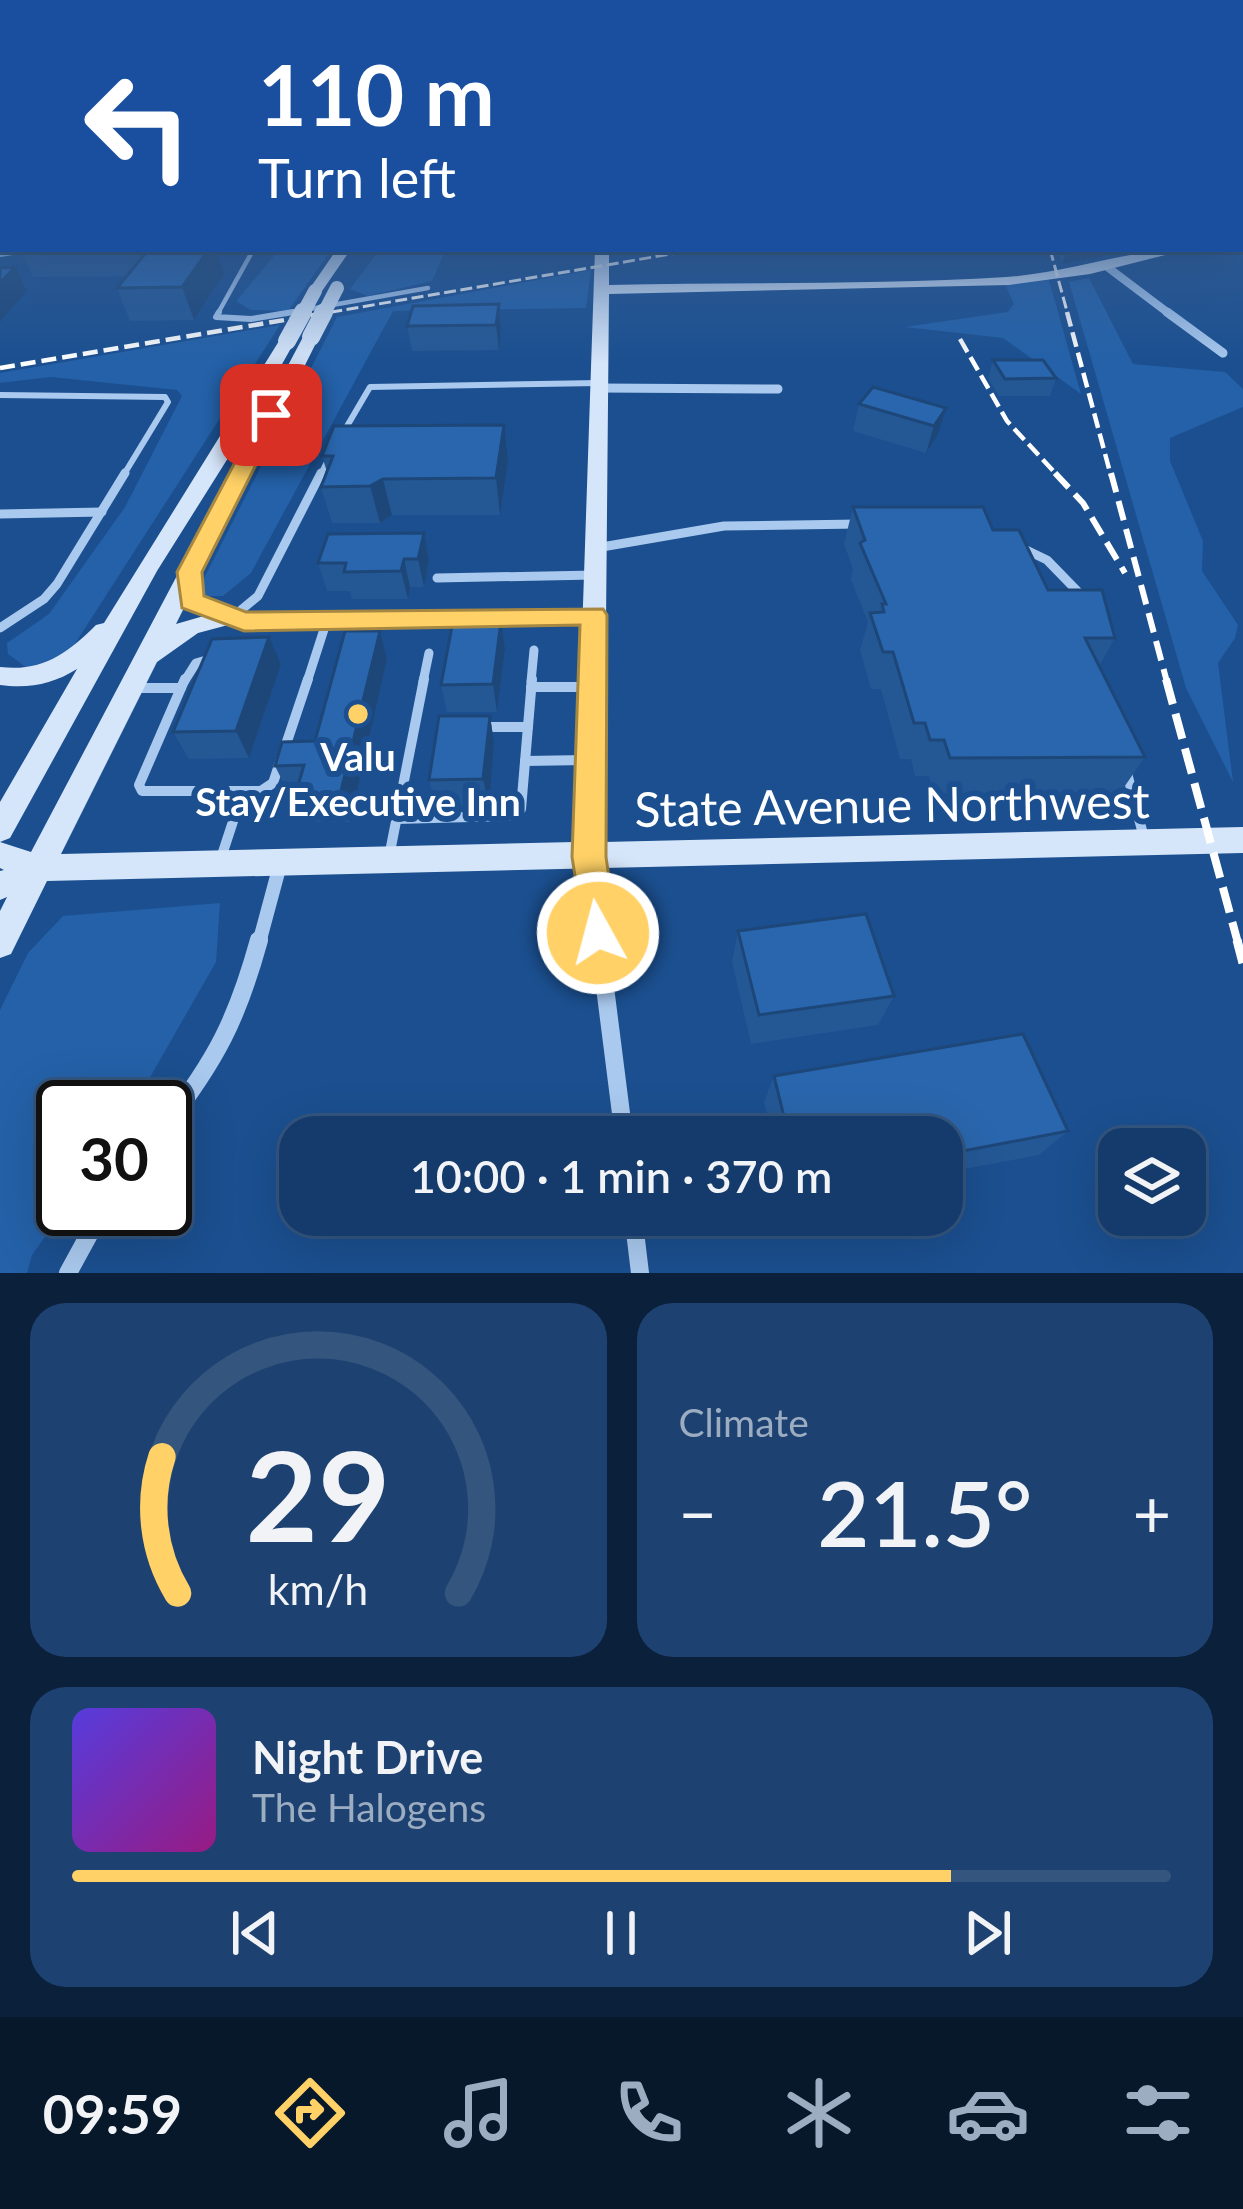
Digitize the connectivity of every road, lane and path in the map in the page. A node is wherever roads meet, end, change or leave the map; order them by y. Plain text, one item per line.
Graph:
1 (252, 252) edge
2 (342, 252) edge
3 (362, 252) edge
4 (602, 252) edge
5 (1169, 252) edge
6 (1106, 266) junction
7 (428, 288) dead end
8 (601, 290) junction
9 (299, 339) junction
10 (1223, 352) dead end
11 (599, 385) junction
12 (778, 389) dead end
13 (0, 395) edge
14 (102, 512) junction
15 (0, 514) edge
16 (867, 524) edge
17 (1014, 544) edge
18 (596, 548) junction
19 (146, 570) junction
20 (189, 572) junction
21 (595, 575) junction
22 (436, 578) dead end
23 (1090, 614) edge
24 (235, 615) junction
25 (594, 615) junction
26 (327, 620) junction
27 (260, 622) junction
28 (0, 628) edge
29 (254, 637) edge
30 (534, 650) dead end
31 (429, 652) dead end
32 (219, 658) edge
33 (143, 665) junction
34 (0, 676) edge
35 (531, 687) junction
36 (592, 687) junction
37 (131, 688) junction
38 (181, 688) junction
39 (528, 727) junction
40 (414, 728) junction
41 (437, 728) edge
42 (460, 728) edge
43 (1123, 759) edge
44 (525, 760) junction
45 (591, 760) junction
46 (244, 791) junction
47 (397, 819) junction
48 (0, 829) edge
49 (1243, 840) edge
50 (1145, 843) junction
51 (0, 855) edge
52 (589, 857) junction
53 (388, 862) junction
54 (280, 865) junction
55 (218, 866) junction
56 (39, 868) junction
57 (0, 886) edge
58 (0, 943) edge
59 (192, 1091) edge
60 (621, 1116) edge
61 (88, 1236) edge
62 (636, 1236) edge
63 (68, 1273) edge
64 (640, 1273) edge

1 - 7 lane
2 - 9 street, bridge
3 - 9 street, bridge
4 - 8 street
5 - 6 street
6 - 8 street
6 - 10 street
8 - 11 street
9 - 19 street
9 - 20 street
11 - 12 street
11 - 18 street
11 - 24 lane
13 - 14 lane
14 - 15 lane
14 - 28 lane
16 - 18 lane
17 - 23 lane
18 - 21 street
19 - 34 street
19 - 48 street
20 - 24 street
20 - 33 street
21 - 22 lane
21 - 25 street
24 - 27 lane
24 - 33 street
25 - 26 lane
25 - 36 street
26 - 27 lane
26 - 46 lane
27 - 29 lane
30 - 35 lane
31 - 40 lane
32 - 38 lane
33 - 37 street
35 - 36 lane
35 - 39 lane
36 - 45 street
37 - 38 lane
37 - 56 street
38 - 46 lane
39 - 42 lane
39 - 44 lane
40 - 41 lane
40 - 47 lane
43 - 50 lane
44 - 45 lane
44 - 47 lane
45 - 52 street
46 - 55 lane
47 - 53 lane
49 - 50 street, State Avenue Northwest
50 - 52 street, State Avenue Northwest
51 - 56 street, State Avenue Northwest
52 - 53 street, State Avenue Northwest
52 - 60 street
53 - 54 street, State Avenue Northwest
54 - 55 street, State Avenue Northwest
54 - 59 street
55 - 56 street, State Avenue Northwest
56 - 57 street, State Avenue Northwest
56 - 58 street
61 - 63 street
62 - 64 street

